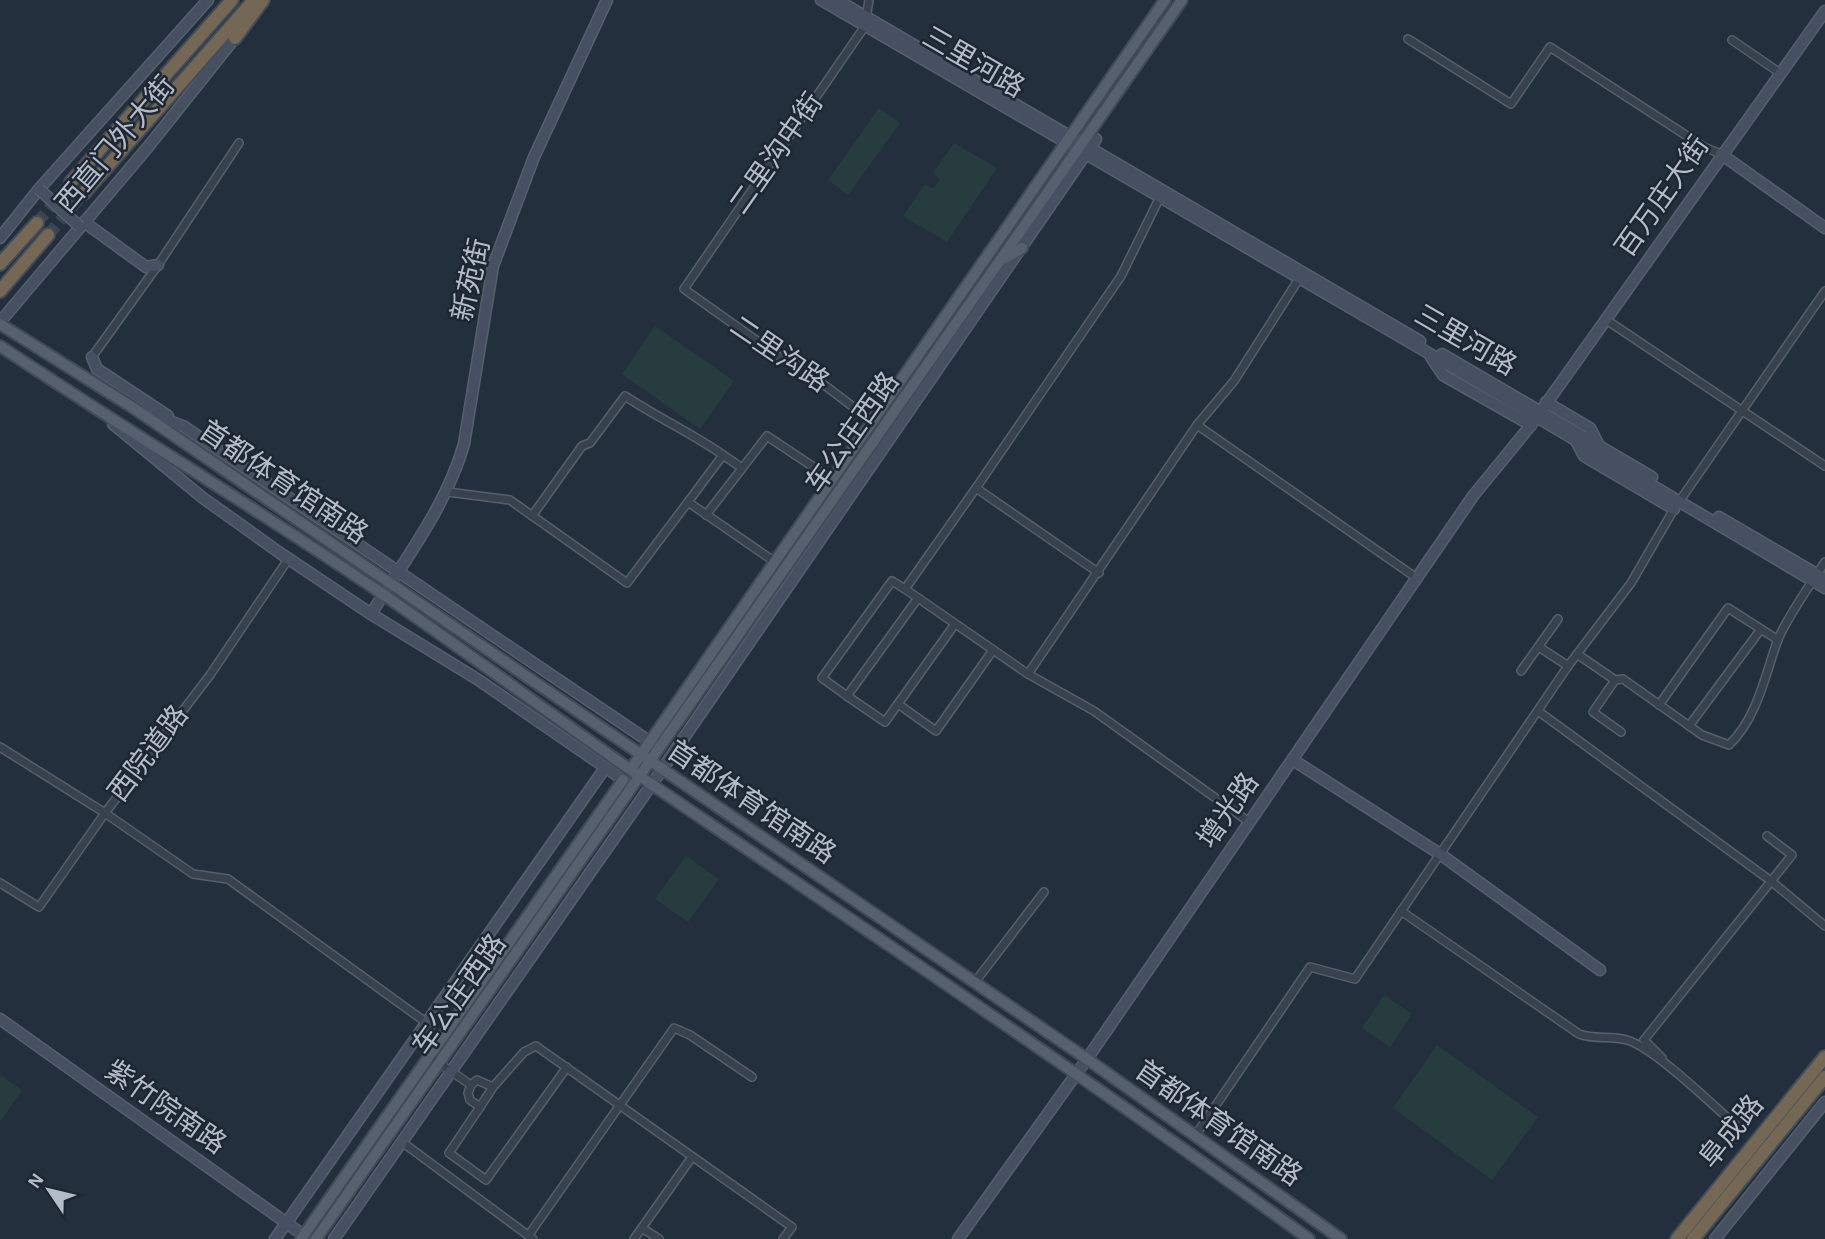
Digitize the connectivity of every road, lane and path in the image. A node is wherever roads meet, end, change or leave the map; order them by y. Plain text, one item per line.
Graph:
1 (208, 0) edge
2 (232, 0) edge
3 (254, 0) edge
4 (263, 0) edge
5 (271, 0) edge
6 (607, 0) edge
7 (821, 0) edge
8 (837, 0) edge
9 (869, 0) edge
10 (1165, 0) edge
11 (1182, 0) edge
12 (1824, 16) edge
13 (866, 22) junction
14 (235, 38) junction
15 (1408, 39) dead end
16 (1732, 40) dead end
17 (1780, 73) junction
18 (239, 143) dead end
19 (1082, 145) junction
20 (1721, 154) junction
21 (71, 182) tunnel mouth
22 (39, 189) junction
23 (84, 193) tunnel mouth
24 (1161, 194) junction
25 (37, 223) tunnel mouth
26 (82, 224) junction
27 (1825, 228) edge
28 (48, 235) tunnel mouth
29 (0, 238) edge
30 (1022, 248) junction
31 (1000, 262) junction
32 (0, 264) edge
33 (158, 265) junction
34 (1299, 279) junction
35 (684, 289) joint
36 (0, 291) edge
37 (1825, 291) edge
38 (1605, 319) junction
39 (0, 323) edge
40 (0, 346) edge
41 (92, 357) joint
42 (132, 407) junction
43 (1744, 410) junction
44 (102, 414) junction
45 (1538, 414) junction
46 (873, 422) junction
47 (1197, 425) junction
48 (183, 426) junction
49 (723, 455) junction
50 (1825, 466) edge
51 (742, 468) junction
52 (833, 480) junction
53 (976, 488) junction
54 (448, 492) junction
55 (688, 502) junction
56 (1679, 502) junction
57 (706, 515) junction
58 (532, 516) junction
59 (775, 562) junction
60 (1825, 562) edge
61 (285, 564) dead end
62 (398, 573) junction
63 (1099, 573) junction
64 (1819, 578) edge
65 (1418, 579) junction
66 (390, 584) junction
67 (905, 589) junction
68 (1825, 589) edge
69 (383, 594) junction
70 (918, 598) junction
71 (371, 614) junction
72 (1558, 619) dead end
73 (955, 624) junction
74 (1761, 629) junction
75 (1778, 640) junction
76 (1539, 647) junction
77 (993, 650) junction
78 (1577, 654) junction
79 (1568, 666) junction
80 (1521, 671) dead end
81 (1028, 674) junction
82 (1615, 680) junction
83 (847, 696) junction
84 (898, 704) junction
85 (1659, 705) junction
86 (1538, 711) junction
87 (1689, 726) junction
88 (1621, 732) dead end
89 (650, 742) junction
90 (0, 747) edge
91 (660, 749) junction
92 (645, 759) junction
93 (1293, 760) junction
94 (606, 768) junction
95 (631, 769) junction
96 (662, 770) junction
97 (641, 776) junction
98 (628, 783) junction
99 (652, 784) junction
100 (104, 813) junction
101 (1250, 822) junction
102 (1768, 836) dead end
103 (1440, 854) junction
104 (1772, 881) junction
105 (0, 883) edge
106 (1044, 892) dead end
107 (1401, 911) junction
108 (1825, 926) edge
109 (1600, 970) dead end
110 (975, 982) junction
111 (0, 1019) edge
112 (429, 1025) junction
113 (1825, 1057) edge
114 (1087, 1059) junction
115 (434, 1060) junction
116 (1666, 1062) dead end
117 (567, 1067) junction
118 (451, 1072) junction
119 (1077, 1073) junction
120 (752, 1077) dead end
121 (1825, 1077) edge
122 (471, 1086) junction
123 (493, 1087) junction
124 (1825, 1102) edge
125 (619, 1104) junction
126 (481, 1107) junction
127 (1741, 1130) dead end
128 (1195, 1136) junction
129 (402, 1142) junction
130 (692, 1157) junction
131 (288, 1221) junction
132 (642, 1228) junction
133 (526, 1237) edge
134 (311, 1238) edge
135 (275, 1239) edge
136 (334, 1239) edge
137 (634, 1239) edge
138 (659, 1239) edge
139 (783, 1239) edge
140 (958, 1239) edge
141 (1309, 1239) edge
142 (1341, 1239) edge
143 (1677, 1239) edge
144 (1693, 1239) edge
145 (1714, 1239) edge

1 - 22 street, 西直门外大街
2 - 21 highway, 西直门外大街
3 - 23 highway, 西直门外大街
4 - 14 highway
5 - 14 street, 西直门外大街
6 - 54 street, 新苑街
7 - 13 street, 三里河路
8 - 13 street, 三里河路
9 - 13 street
10 - 19 main road
11 - 19 main road
12 - 17 street, 百万庄大街
13 - 19 street, 三里河路
13 - 35 street, 二里沟中街
14 - 26 street, 西直门外大街
15 - 20 street
16 - 17 street
17 - 20 street, 百万庄大街
18 - 33 street
19 - 24 street, 三里河路
19 - 30 street
19 - 31 main road, 车公庄西路
19 - 46 main road, 车公庄西路
20 - 27 street
20 - 38 street, 百万庄大街
22 - 26 street, bridge
22 - 29 street, 西直门外大街
24 - 34 street, 三里河路
24 - 53 street
25 - 32 highway, 西直门外大街
26 - 33 street
26 - 39 street, 西直门外大街
28 - 36 highway, 西直门外大街
30 - 31 main road
30 - 96 street
31 - 91 main road, 车公庄西路
33 - 41 street
34 - 45 street, 三里河路
34 - 45 street, 三里河路
34 - 47 street
35 - 46 street, 二里沟路
37 - 43 street
38 - 43 street
38 - 45 street, 百万庄大街
39 - 42 main road, 首都体育馆南路
40 - 44 main road, 首都体育馆南路
41 - 48 street
42 - 48 street, 首都体育馆南路
42 - 66 main road, 首都体育馆南路
43 - 50 street
43 - 56 street
44 - 69 main road, 首都体育馆南路
44 - 71 street, 首都体育馆南路
45 - 56 street, 三里河路
45 - 56 street, 三里河路
45 - 65 street, 增光路
46 - 52 main road, 车公庄西路
47 - 63 street
47 - 65 street
48 - 62 street, 首都体育馆南路
49 - 51 street
49 - 55 street
49 - 58 street
51 - 52 street
51 - 57 street
52 - 59 main road, 车公庄西路
53 - 63 street
53 - 67 street
54 - 58 street
54 - 62 street, 新苑街
55 - 57 street
55 - 58 street
56 - 64 street, 三里河路
56 - 78 street
57 - 59 street
59 - 89 main road, 车公庄西路
60 - 64 street
61 - 100 street, 西院道路
62 - 66 street, 新苑街
62 - 89 street, 首都体育馆南路
63 - 81 street
64 - 68 street, 三里河路
64 - 75 street
65 - 93 street, 增光路
66 - 69 street, 新苑街
66 - 92 main road, 首都体育馆南路
67 - 70 street
67 - 83 street
69 - 71 street, 新苑街
69 - 95 main road, 首都体育馆南路
70 - 73 street
70 - 83 street
71 - 94 street, 首都体育馆南路
72 - 76 street
73 - 77 street
73 - 84 street
74 - 75 street
74 - 85 street
74 - 87 street
75 - 87 street
76 - 79 street
76 - 80 street
77 - 81 street
77 - 84 street
78 - 79 street
78 - 82 street
79 - 86 street
81 - 101 street
82 - 85 street
82 - 88 street
83 - 84 street
85 - 87 street
86 - 103 street
86 - 104 street
89 - 91 street, 首都体育馆南路
89 - 92 main road, 车公庄西路
90 - 100 street
91 - 92 main road, 车公庄西路
92 - 95 main road
92 - 96 main road, 首都体育馆南路
92 - 97 main road, 车公庄西路
93 - 101 street, 增光路
93 - 103 street
94 - 98 street, 首都体育馆南路
94 - 112 street
95 - 97 main road, 首都体育馆南路
95 - 98 street
96 - 99 street
96 - 110 main road, 首都体育馆南路
97 - 98 main road, 车公庄西路
97 - 99 main road, 首都体育馆南路
98 - 115 main road, 车公庄西路
99 - 118 street
99 - 119 main road, 首都体育馆南路
100 - 105 street, 西院道路
100 - 112 street
101 - 114 street, 增光路
102 - 104 street
103 - 107 street
103 - 109 street
104 - 108 street
104 - 116 street
106 - 110 street
107 - 127 street
107 - 128 street
110 - 114 main road, 首都体育馆南路
111 - 131 street, 紫竹院南路
112 - 131 street
113 - 143 highway, 阜成路
114 - 119 street, 增光路
114 - 128 main road, 首都体育馆南路
115 - 118 street
115 - 134 main road, 车公庄西路
117 - 123 street
117 - 125 street
117 - 126 street
118 - 122 street
118 - 129 street
119 - 140 street, 增光路
119 - 141 main road, 首都体育馆南路
120 - 125 street
121 - 144 highway, 阜成路
122 - 123 street
122 - 126 street
123 - 126 street
124 - 145 street
125 - 130 street
125 - 133 street
128 - 142 main road, 首都体育馆南路
129 - 133 street
129 - 136 street
130 - 132 street
130 - 139 street
131 - 134 street, 紫竹院南路
131 - 135 street
132 - 137 street
132 - 138 street

